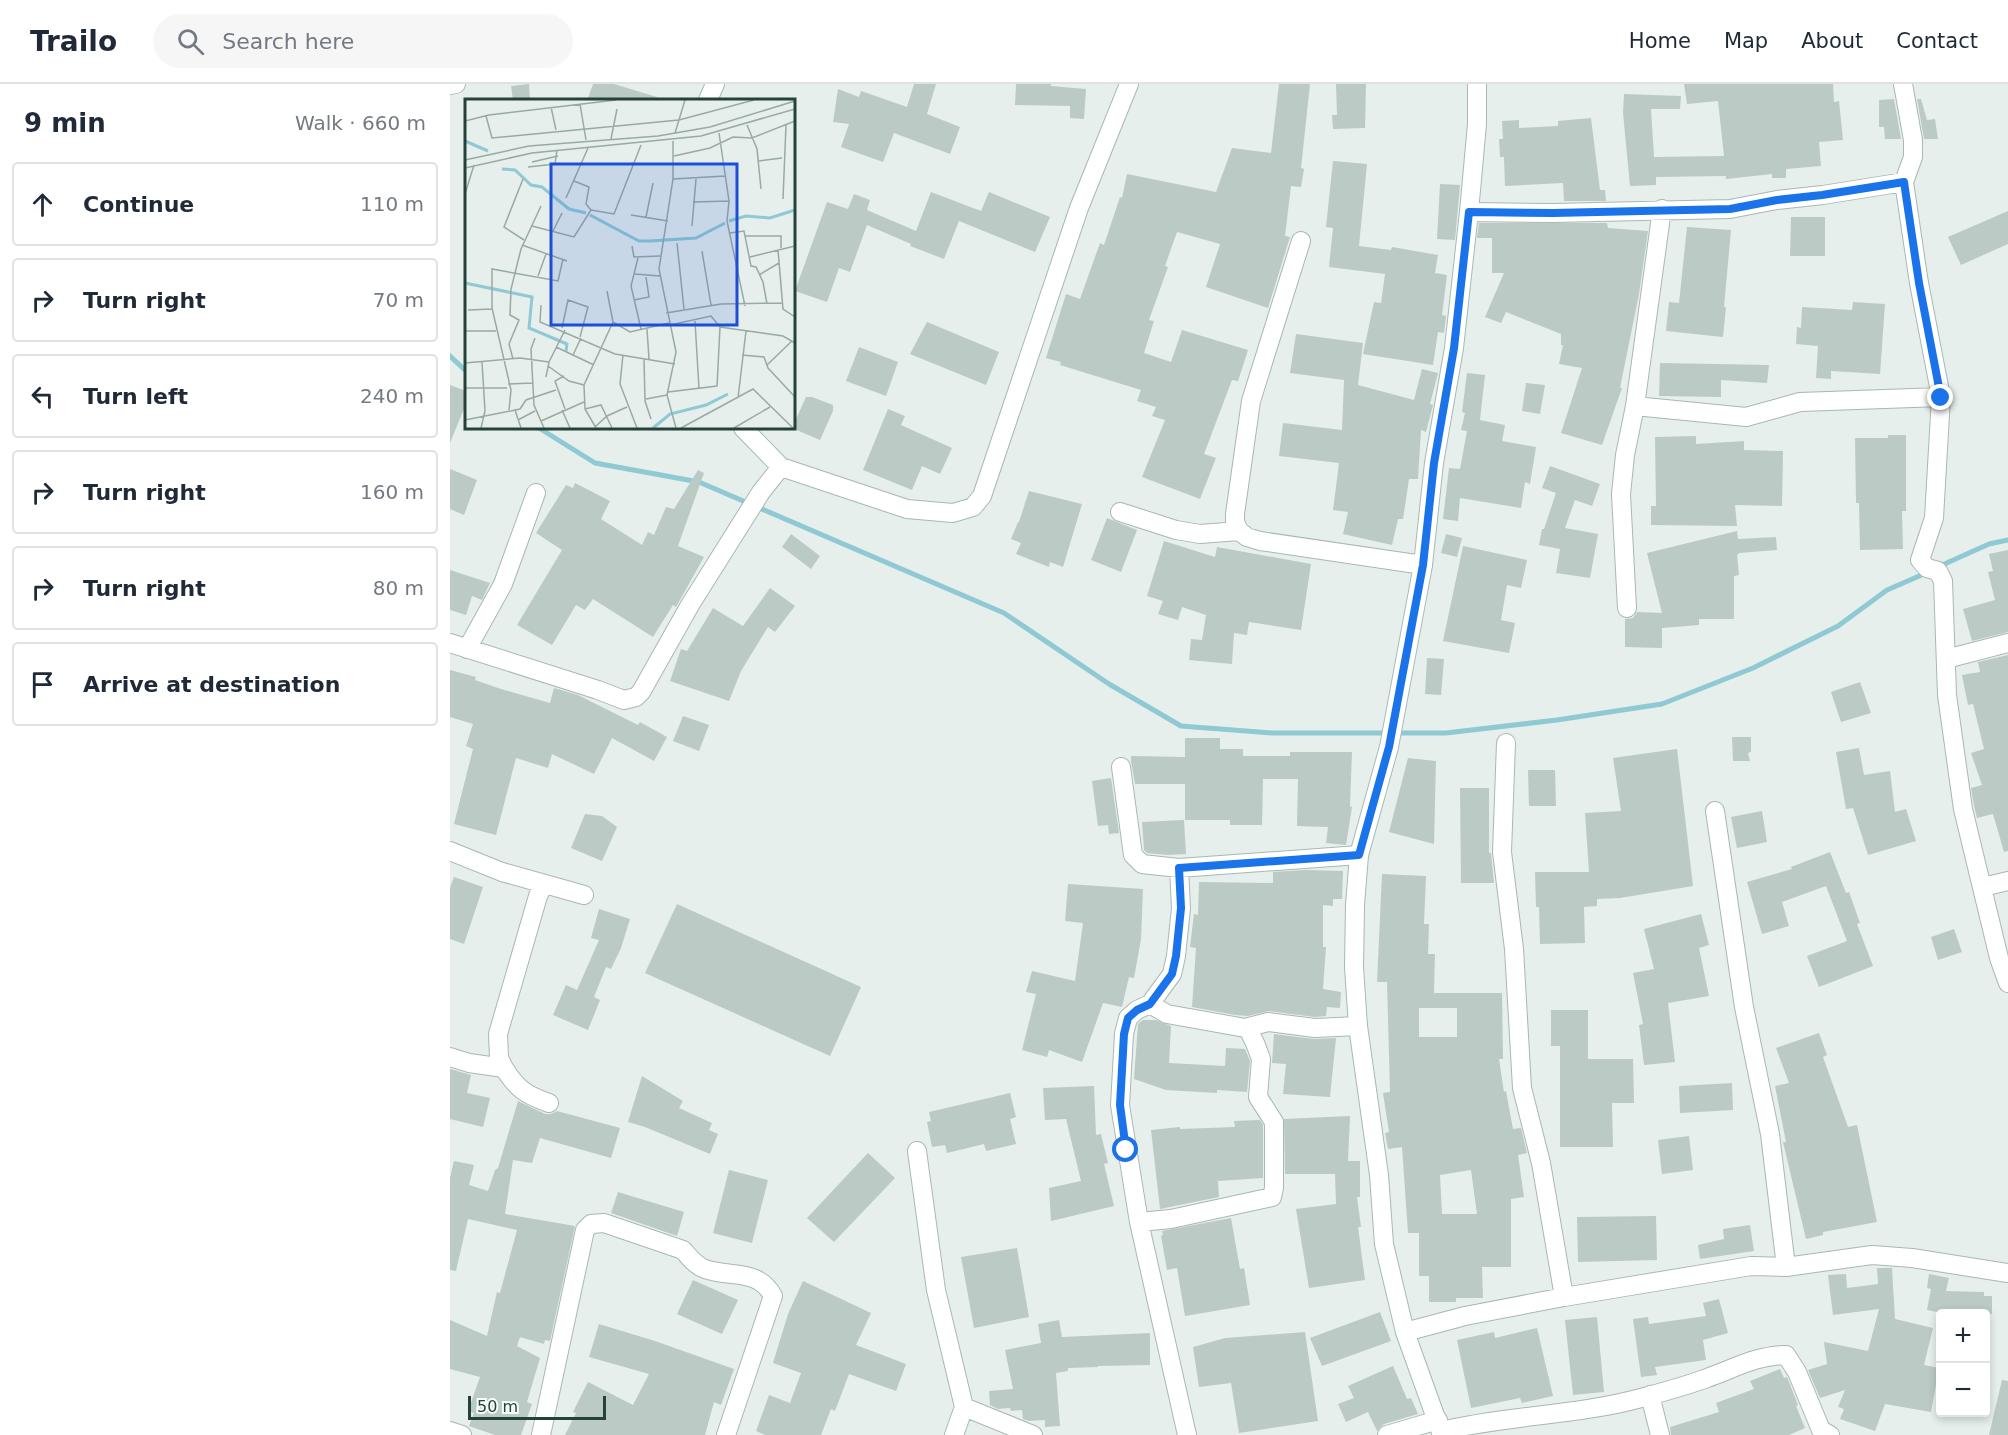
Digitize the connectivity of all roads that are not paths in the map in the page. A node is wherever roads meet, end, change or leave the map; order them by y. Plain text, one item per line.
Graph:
1 (456, 84) edge
2 (716, 84) edge
3 (1129, 84) edge
4 (1477, 84) edge
5 (1903, 84) edge
6 (450, 85) edge
7 (708, 99) edge
8 (1904, 182) junction
9 (1662, 209) junction
10 (1469, 212) junction
11 (1301, 241) dead end
12 (1941, 398) junction
13 (1635, 406) junction
14 (744, 429) edge
15 (771, 480) junction
16 (536, 493) dead end
17 (1120, 512) dead end
18 (1239, 531) junction
19 (1423, 565) junction
20 (1627, 608) dead end
21 (2008, 642) edge
22 (459, 646) edge
23 (1946, 659) junction
24 (1506, 743) dead end
25 (1121, 767) dead end
26 (1715, 811) dead end
27 (450, 851) edge
28 (1359, 855) junction
29 (1179, 868) junction
30 (2008, 881) edge
31 (544, 884) junction
32 (1983, 887) junction
33 (584, 895) dead end
34 (2008, 983) edge
35 (1150, 1004) junction
36 (1358, 1026) junction
37 (1245, 1028) junction
38 (450, 1057) edge
39 (504, 1068) junction
40 (549, 1103) dead end
41 (916, 1151) dead end
42 (1139, 1222) junction
43 (1786, 1267) junction
44 (2008, 1273) edge
45 (1564, 1297) junction
46 (1405, 1332) junction
47 (1650, 1395) junction
48 (963, 1407) junction
49 (1440, 1429) edge
50 (450, 1431) edge
51 (462, 1435) edge
52 (541, 1435) edge
53 (726, 1435) edge
54 (954, 1435) edge
55 (1033, 1435) edge
56 (1187, 1435) edge
57 (1387, 1435) edge
58 (1660, 1435) edge
59 (1830, 1435) edge

1 - 6 street
2 - 7 street
3 - 15 street
4 - 10 street
5 - 8 street
8 - 9 street
8 - 12 street
9 - 10 street
9 - 13 street
10 - 19 street
11 - 18 street
12 - 13 street
12 - 23 street
13 - 20 street
14 - 15 street
15 - 22 street
16 - 22 street
17 - 18 street
18 - 19 street
19 - 28 street
21 - 23 street
23 - 32 street
24 - 45 street
25 - 29 street
26 - 43 street
27 - 31 street
28 - 29 street
28 - 36 street
29 - 35 street
30 - 32 street
31 - 33 street
31 - 39 street
32 - 34 street
35 - 37 street
35 - 42 street
36 - 37 street
36 - 46 street
37 - 42 street
38 - 39 street
39 - 40 street
41 - 48 street
42 - 56 street
43 - 44 street
43 - 45 street
45 - 46 street
46 - 49 street
47 - 49 street
47 - 58 street
47 - 59 street
48 - 54 street
48 - 55 street
49 - 57 street
50 - 51 street
52 - 53 street

